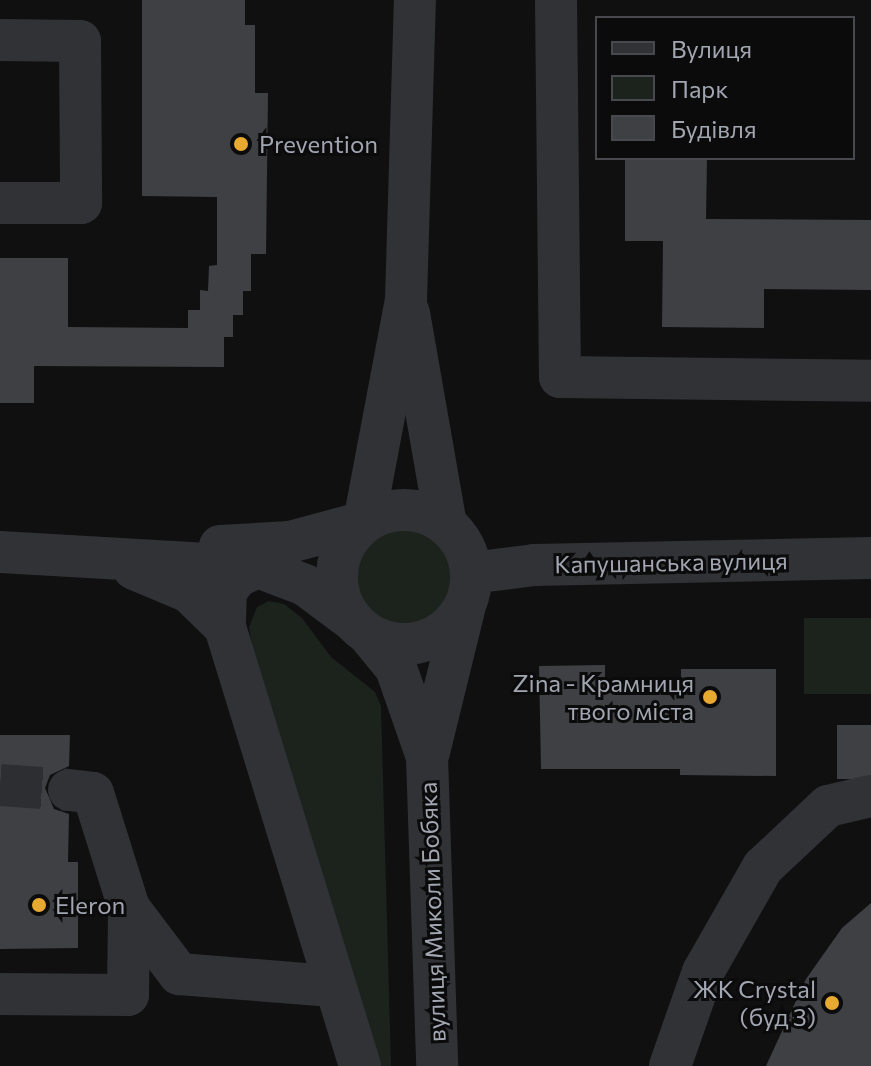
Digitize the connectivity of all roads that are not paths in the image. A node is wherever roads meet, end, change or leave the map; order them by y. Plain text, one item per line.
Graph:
1 (415, 0) edge
2 (556, 0) edge
3 (0, 40) edge
4 (0, 203) edge
5 (406, 300) junction
6 (871, 381) edge
7 (364, 522) junction
8 (446, 525) junction
9 (0, 552) edge
10 (84, 553) junction
11 (871, 558) edge
12 (258, 567) junction
13 (467, 591) junction
14 (225, 627) junction
15 (360, 627) junction
16 (427, 757) junction
17 (69, 790) tunnel mouth
18 (871, 796) edge
19 (129, 908) junction
20 (333, 986) junction
21 (0, 994) edge
22 (360, 1066) edge
23 (437, 1066) edge
24 (670, 1066) edge

1 - 5 street
2 - 6 street
3 - 4 street
5 - 7 street
5 - 8 street
7 - 8 street
7 - 10 street
7 - 15 street
8 - 13 street
9 - 10 street
10 - 12 street
10 - 14 street
11 - 13 street, Капушанська вулиця
12 - 14 street
12 - 15 street
13 - 15 street
13 - 16 street, вулиця Миколи Бобяка
14 - 20 street
15 - 16 street, вулиця Миколи Бобяка
16 - 23 street, вулиця Миколи Бобяка
17 - 19 street
18 - 24 street
19 - 20 street
19 - 21 street
20 - 22 street

